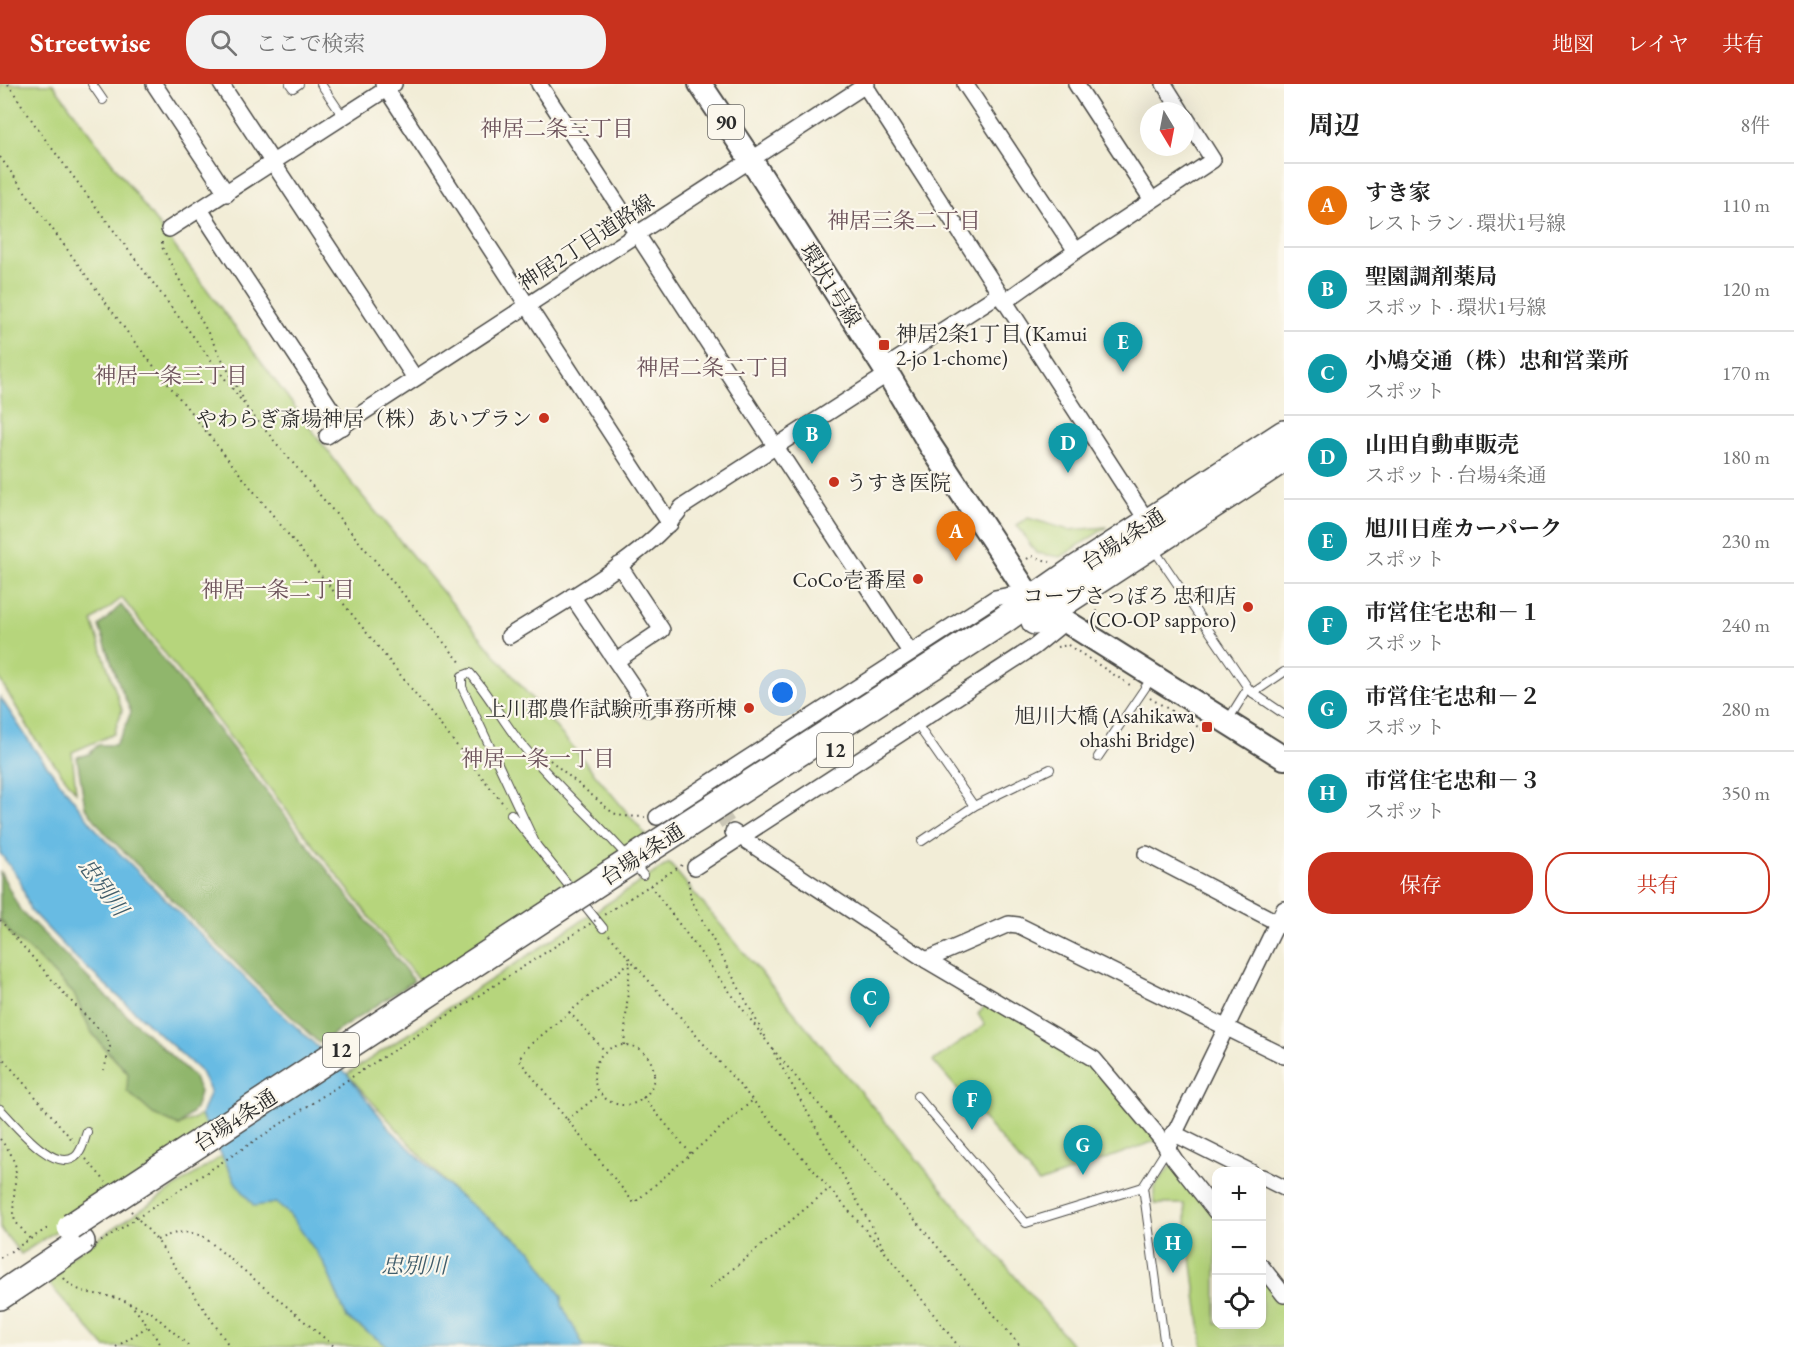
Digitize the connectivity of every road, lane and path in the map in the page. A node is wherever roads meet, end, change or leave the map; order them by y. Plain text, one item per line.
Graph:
1 (8, 84) edge
2 (92, 84) edge
3 (154, 84) edge
4 (221, 84) edge
5 (291, 84) edge
6 (299, 84) edge
7 (321, 84) edge
8 (539, 84) edge
9 (700, 84) edge
10 (965, 84) edge
11 (1076, 84) edge
12 (1164, 84) edge
13 (865, 85) edge
14 (388, 86) edge
15 (103, 100) dead end
16 (1175, 102) edge
17 (344, 117) junction
18 (1194, 130) edge
19 (0, 157) edge
20 (751, 160) junction
21 (275, 163) junction
22 (227, 194) junction
23 (1152, 200) junction
24 (201, 211) junction
25 (170, 229) joint
26 (637, 233) junction
27 (1076, 251) junction
28 (1001, 298) junction
29 (528, 305) junction
30 (886, 371) junction
31 (415, 378) junction
32 (250, 412) junction
33 (343, 427) junction
34 (1284, 434) edge
35 (327, 436) dead end
36 (776, 447) junction
37 (1284, 458) edge
38 (670, 524) junction
39 (1153, 536) junction
40 (1032, 556) dead end
41 (1059, 560) dead end
42 (620, 565) junction
43 (572, 596) junction
44 (1043, 606) junction
45 (509, 636) dead end
46 (1068, 645) dead end
47 (910, 652) junction
48 (616, 661) junction
49 (1284, 672) edge
50 (470, 673) junction
51 (1148, 684) junction
52 (1251, 690) junction
53 (648, 709) dead end
54 (1284, 714) edge
55 (916, 723) junction
56 (1220, 729) junction
57 (546, 756) dead end
58 (1098, 757) dead end
59 (1284, 758) edge
60 (1050, 769) dead end
61 (974, 806) junction
62 (511, 814) joint
63 (657, 817) joint
64 (736, 835) junction
65 (922, 841) dead end
66 (537, 847) junction
67 (1146, 854) dead end
68 (695, 867) joint
69 (627, 879) junction
70 (1282, 919) edge
71 (0, 920) edge
72 (603, 928) joint
73 (926, 960) junction
74 (630, 962) junction
75 (569, 1012) junction
76 (1227, 1026) junction
77 (624, 1045) junction
78 (771, 1047) junction
79 (605, 1051) junction
80 (1284, 1056) edge
81 (104, 1070) dead end
82 (600, 1094) junction
83 (917, 1096) dead end
84 (643, 1097) junction
85 (752, 1101) junction
86 (0, 1108) edge
87 (566, 1120) junction
88 (87, 1132) dead end
89 (1173, 1133) junction
90 (0, 1139) edge
91 (1167, 1149) junction
92 (691, 1154) junction
93 (1241, 1167) edge
94 (1266, 1179) edge
95 (1143, 1187) junction
96 (1284, 1188) edge
97 (829, 1189) junction
98 (1212, 1207) edge
99 (75, 1235) junction
100 (30, 1239) junction
101 (157, 1240) dead end
102 (889, 1257) junction
103 (0, 1258) edge
104 (59, 1271) dead end
105 (1266, 1272) edge
106 (0, 1275) edge
107 (710, 1288) dead end
108 (1284, 1295) edge
109 (0, 1296) edge
110 (129, 1303) junction
111 (147, 1327) junction
112 (116, 1347) edge
113 (163, 1347) edge
114 (190, 1347) edge
115 (335, 1347) edge
116 (959, 1347) edge
117 (1021, 1347) edge
118 (1165, 1347) edge

1 - 32 path
2 - 15 lane
3 - 22 street
4 - 21 street
5 - 6 lane
7 - 17 lane
8 - 26 street
9 - 20 main road, 環状1号線 / 90
10 - 27 street
11 - 23 street
12 - 16 street
13 - 20 street, 神居2丁目道路線
13 - 28 street
14 - 17 street
14 - 29 street
17 - 21 street
18 - 23 street
19 - 62 path
20 - 26 street, 神居2丁目道路線
20 - 30 main road, 環状1号線 / 90
21 - 22 street
21 - 31 street
22 - 24 street
23 - 27 street
24 - 25 street
24 - 33 street
25 - 32 path
26 - 29 street, 神居2丁目道路線
26 - 36 street
27 - 28 street
28 - 30 street
28 - 39 street
29 - 31 street, 神居2丁目道路線
29 - 38 street
30 - 36 street
30 - 44 main road, 環状1号線 / 90
31 - 33 street, 神居2丁目道路線
32 - 50 path
33 - 35 street, 神居2丁目道路線
34 - 39 highway, 台場4条通 / 12
36 - 38 street
36 - 47 street
37 - 39 highway, 台場4条通 / 12
38 - 42 street
39 - 44 highway, 台場4条通 / 12
39 - 52 lane
40 - 41 path
42 - 43 street
42 - 48 street
43 - 45 street
43 - 48 street
44 - 47 street
44 - 51 main road, 環状1号線 / 90
44 - 55 street
44 - 69 highway, 台場4条通 / 12
46 - 51 path
47 - 63 street
48 - 53 street
49 - 52 lane
50 - 66 lane
50 - 69 lane
51 - 56 main road, 環状1号線 / 90
51 - 56 path
51 - 58 lane
52 - 54 lane
52 - 56 lane
55 - 61 lane
55 - 64 street
56 - 59 main road, 環状1号線 / 90
57 - 63 path
60 - 61 lane
61 - 65 lane
62 - 66 lane
64 - 68 street
64 - 73 street
66 - 72 lane
67 - 70 street
68 - 78 path
69 - 78 path
69 - 99 highway, 台場4条通 / 12
69 - 99 path, bridge
70 - 76 street
71 - 81 path
72 - 74 path
73 - 76 street
73 - 91 street
74 - 75 path
74 - 77 path
74 - 85 path
75 - 79 path
75 - 87 path
76 - 80 street
76 - 89 street
77 - 79 path
77 - 84 path
78 - 102 path
78 - 117 path
79 - 82 path
82 - 84 path
82 - 87 path
83 - 95 lane
84 - 92 path
85 - 92 path
85 - 97 path
86 - 88 lane
87 - 92 path
89 - 91 street
89 - 93 street
90 - 100 path
91 - 95 lane
91 - 98 street
94 - 96 street
95 - 118 lane
97 - 102 path
97 - 107 path
99 - 100 path
99 - 106 highway, 台場4条通 / 12
99 - 109 highway, 台場4条通 / 12
100 - 103 path
101 - 115 path
102 - 116 path
104 - 110 path
105 - 108 street
110 - 111 path
110 - 114 path
111 - 112 path
111 - 113 path

